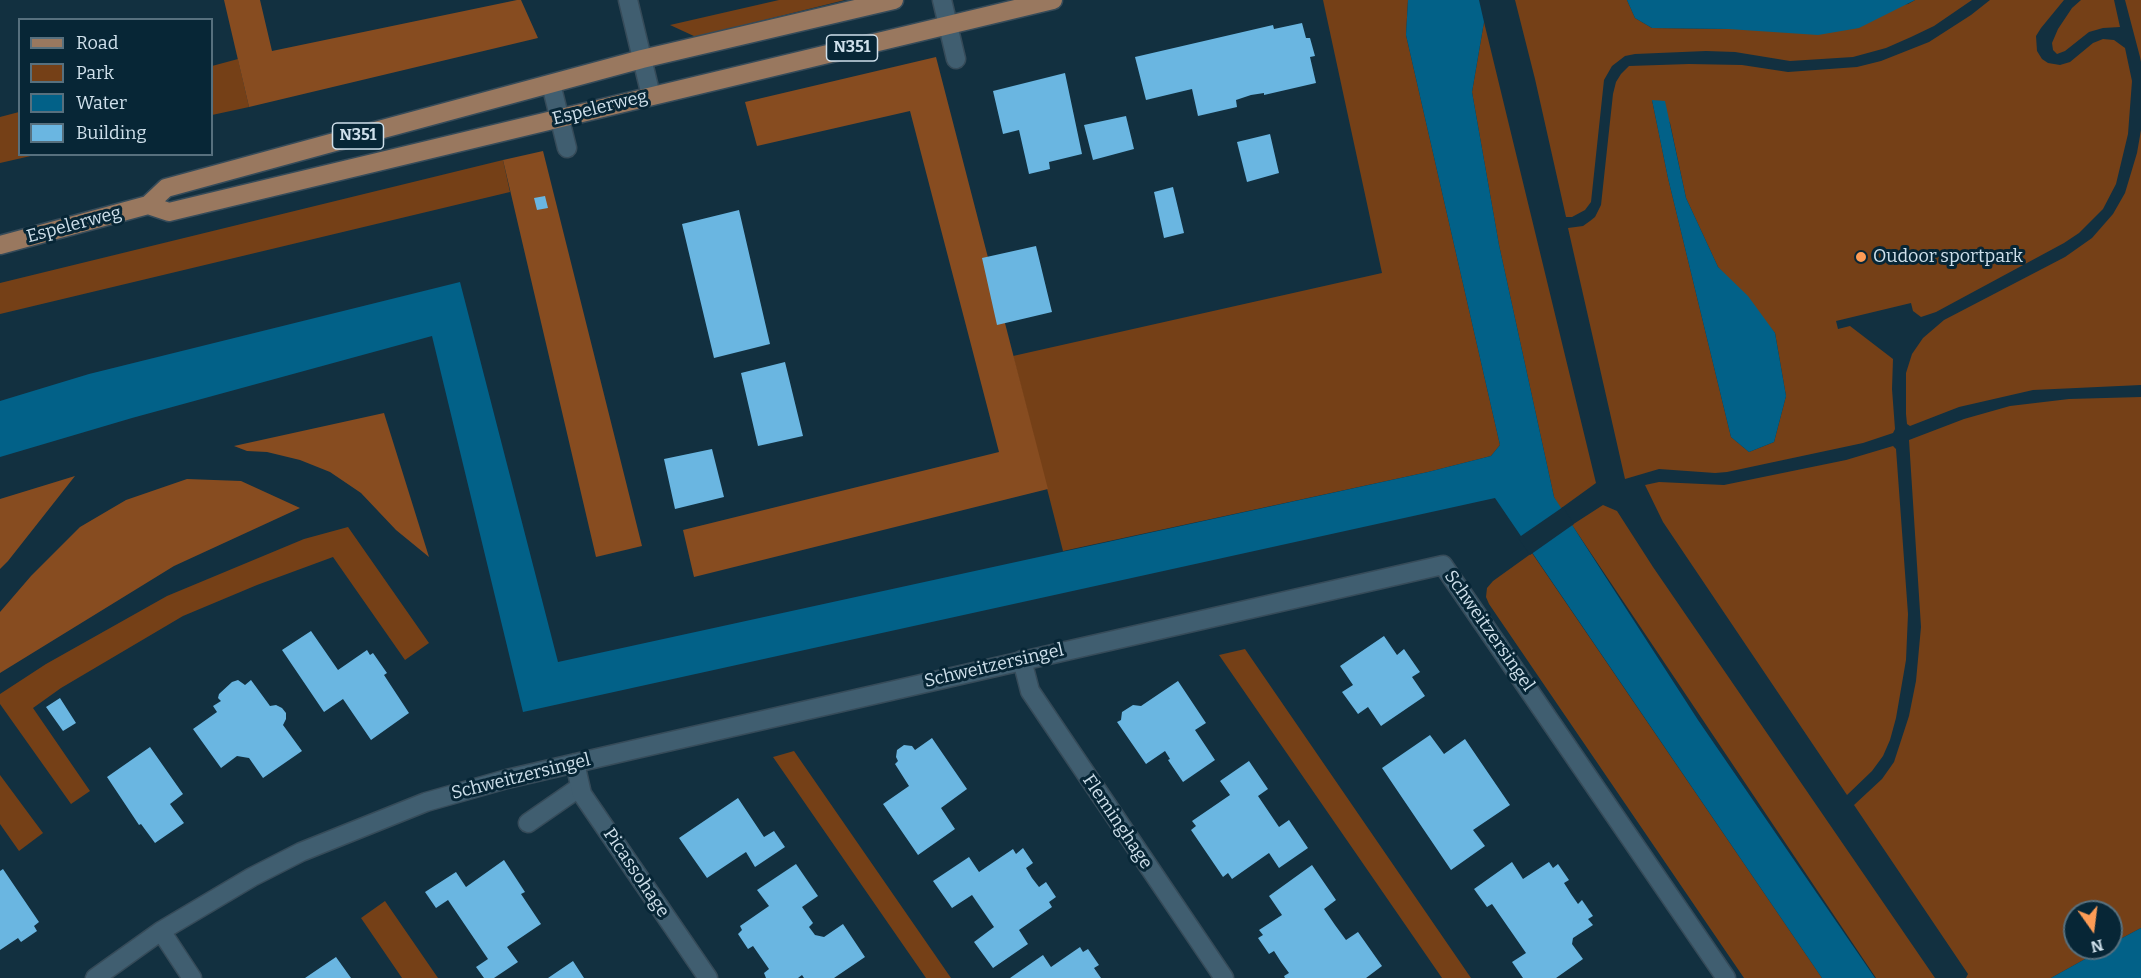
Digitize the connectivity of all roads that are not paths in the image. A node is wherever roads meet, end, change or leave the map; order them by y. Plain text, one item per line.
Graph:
1 (628, 0) edge
2 (894, 0) edge
3 (942, 0) edge
4 (1053, 0) edge
5 (948, 25) junction
6 (642, 59) junction
7 (956, 59) dead end
8 (551, 84) junction
9 (651, 96) junction
10 (559, 118) junction
11 (567, 148) dead end
12 (148, 205) junction
13 (0, 244) edge
14 (1022, 660) junction
15 (575, 763) junction
16 (580, 787) junction
17 (528, 823) dead end
18 (161, 931) junction
19 (96, 978) edge
20 (192, 978) edge
21 (708, 978) edge
22 (1224, 978) edge
23 (1726, 978) edge

1 - 6 street
2 - 6 main road, Espelerweg / N351
3 - 5 street
4 - 5 main road, Espelerweg / N351
5 - 7 street
5 - 9 main road, Espelerweg / N351
6 - 8 main road, Espelerweg / N351
6 - 9 street
8 - 10 street
8 - 12 main road, Espelerweg / N351
9 - 10 main road, Espelerweg / N351
10 - 11 street
10 - 12 main road, Espelerweg / N351
12 - 13 main road, Espelerweg / N351
14 - 15 street, Schweitzersingel
14 - 22 street, Fleminghage
14 - 23 street, Schweitzersingel
15 - 16 street, Picassohage
15 - 18 street, Schweitzersingel
16 - 17 street
16 - 21 street, Picassohage
18 - 19 street, Schweitzersingel
18 - 20 street

